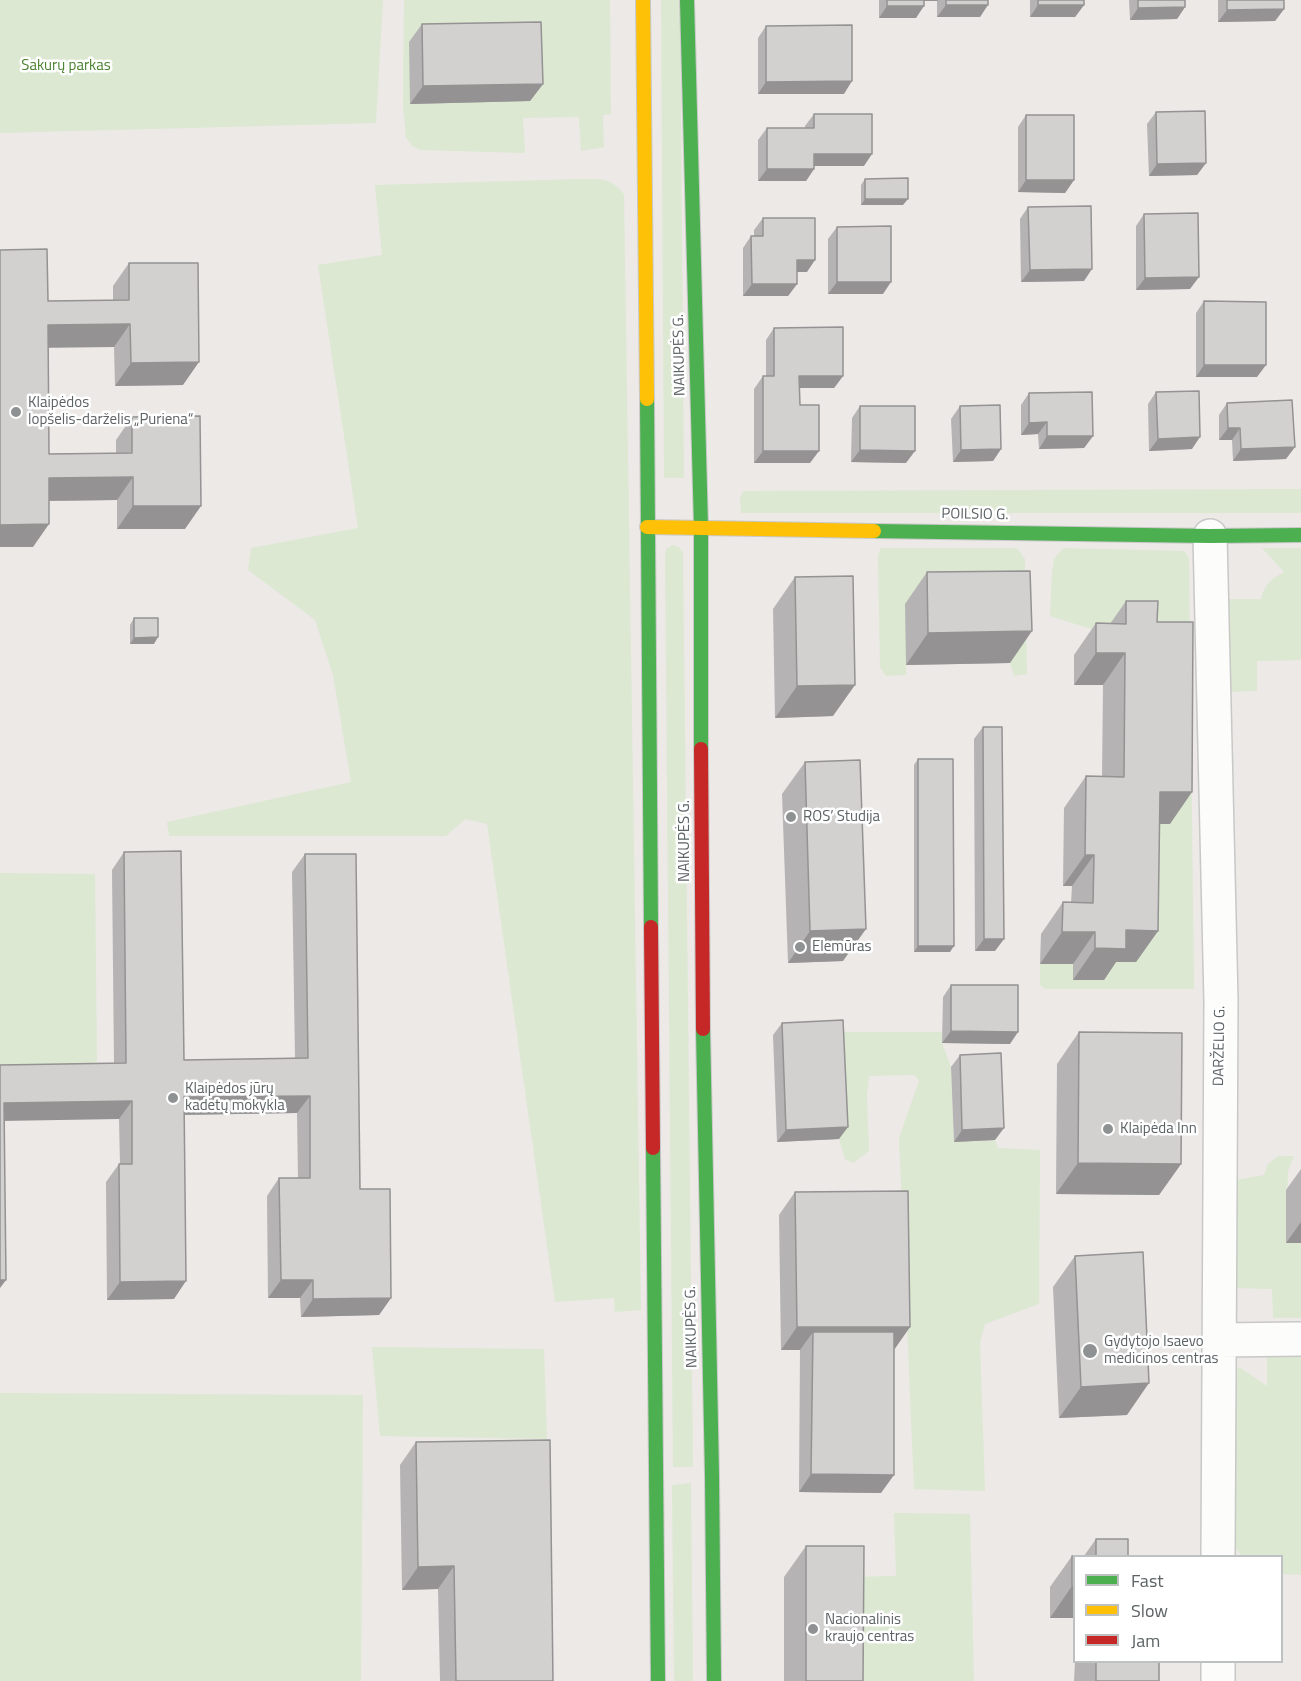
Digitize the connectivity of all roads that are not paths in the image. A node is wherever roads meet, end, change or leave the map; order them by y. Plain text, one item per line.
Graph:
1 (643, 0) edge
2 (687, 0) edge
3 (648, 527) junction
4 (700, 527) junction
5 (1301, 535) edge
6 (1210, 536) junction
7 (1301, 1339) edge
8 (1220, 1340) junction
9 (1218, 1555) edge
10 (1218, 1663) edge
11 (658, 1681) edge
12 (714, 1681) edge
13 (1218, 1681) edge

1 - 3 street
2 - 4 street, NAIKUPĖS G.
3 - 4 street, POILSIO G.
3 - 11 street
4 - 6 street, POILSIO G.
4 - 12 street, NAIKUPĖS G.
5 - 6 street, POILSIO G.
6 - 8 street, DARŽELIO G.
7 - 8 street
8 - 9 street, DARŽELIO G.
10 - 13 street

